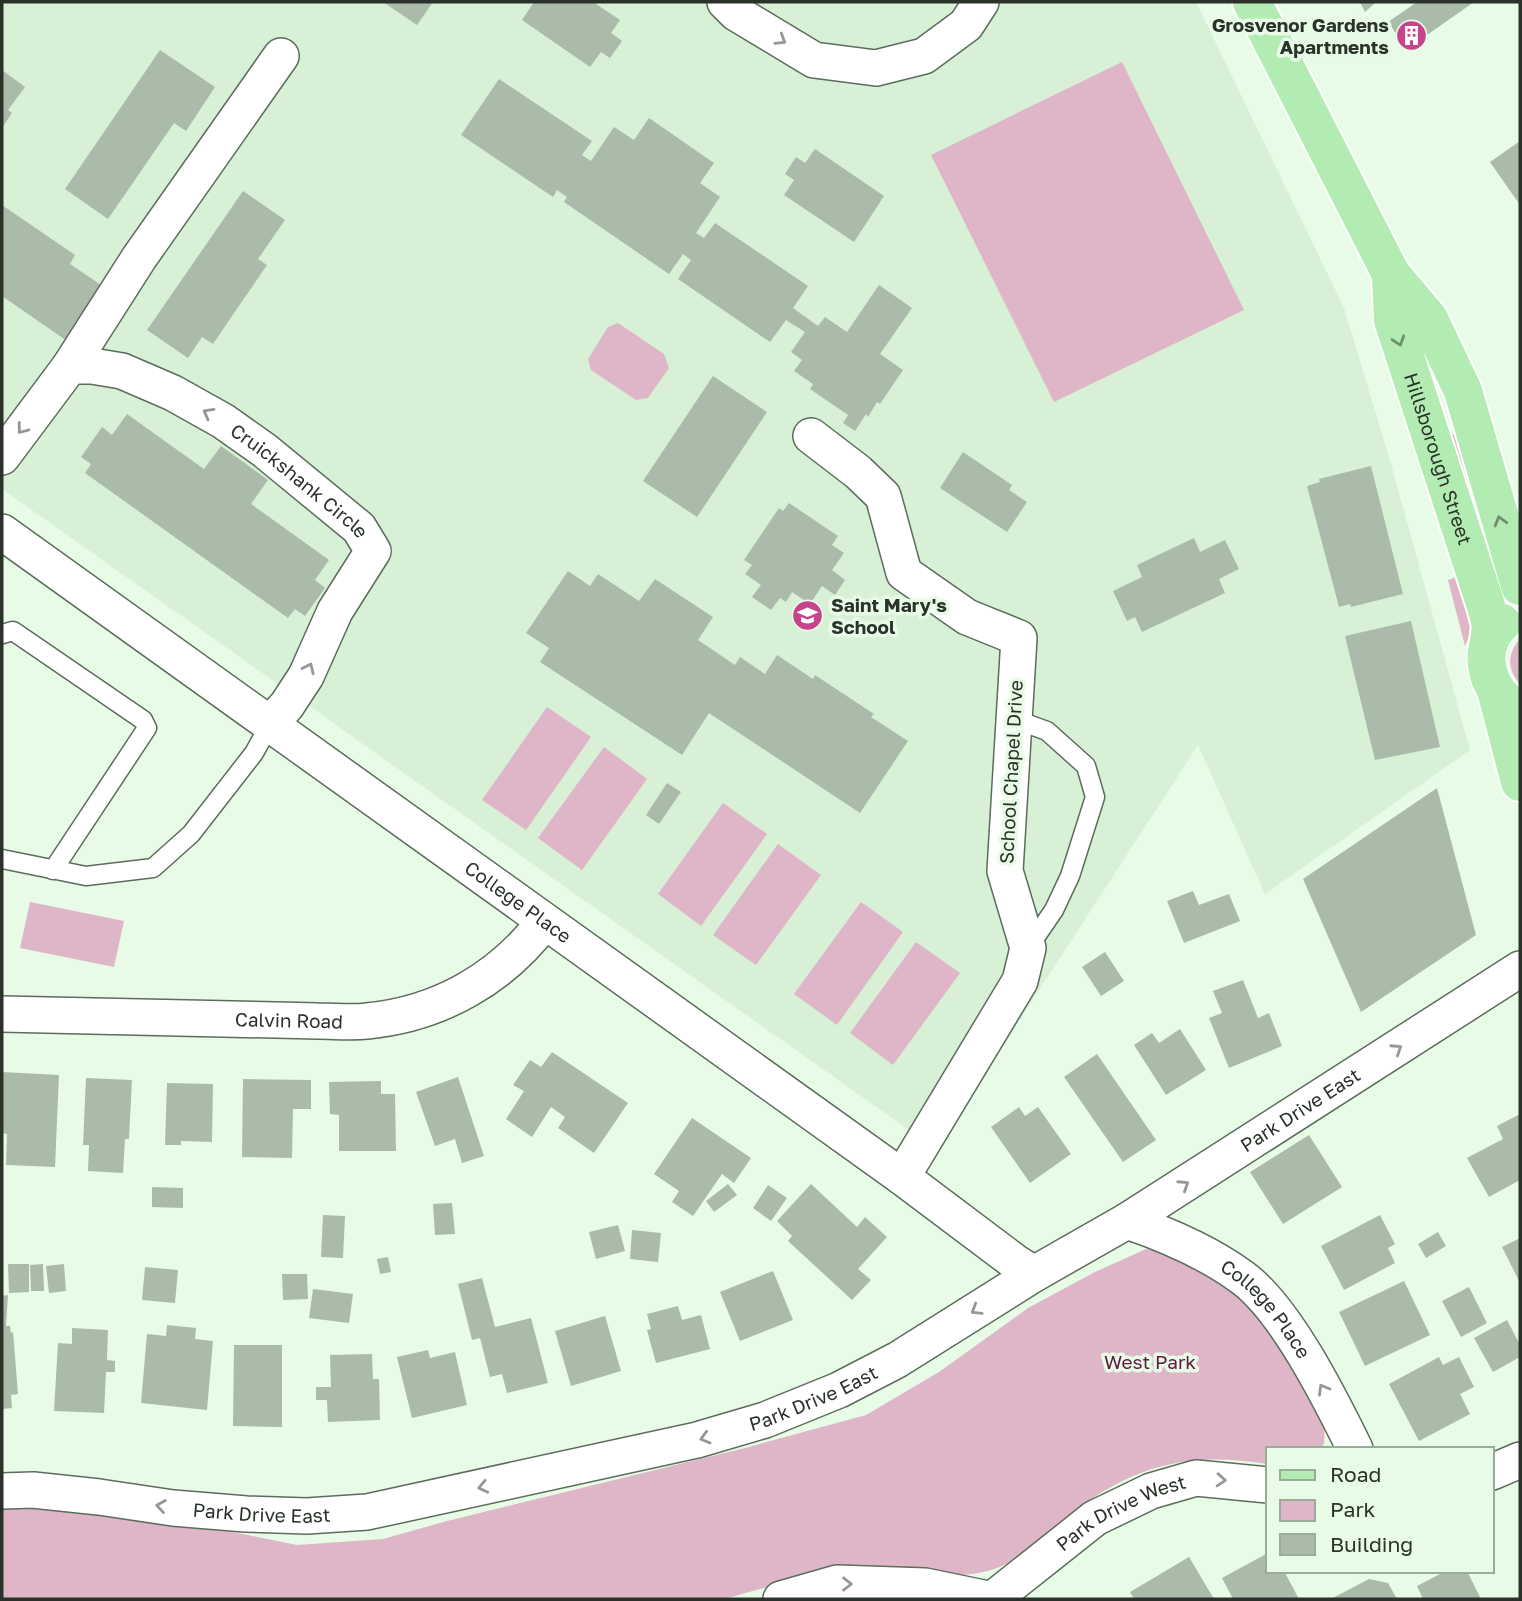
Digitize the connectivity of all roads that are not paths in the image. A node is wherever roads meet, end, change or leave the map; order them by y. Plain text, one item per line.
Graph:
1 (725, 2) edge
2 (981, 2) edge
3 (1251, 2) edge
4 (281, 56) dead end
5 (1391, 274) junction
6 (70, 366) junction
7 (811, 436) dead end
8 (2, 457) edge
9 (2, 532) edge
10 (1520, 586) edge
11 (1520, 612) edge
12 (2, 634) edge
13 (1489, 643) junction
14 (1509, 702) edge
15 (1014, 719) junction
16 (270, 723) junction
17 (1520, 782) edge
18 (2, 859) edge
19 (53, 870) junction
20 (544, 922) junction
21 (1028, 948) junction
22 (1520, 970) edge
23 (2, 1014) edge
24 (902, 1177) junction
25 (1127, 1221) junction
26 (1034, 1274) junction
27 (1354, 1447) edge
28 (1520, 1460) edge
29 (1494, 1471) edge
30 (1266, 1485) edge
31 (2, 1490) edge
32 (781, 1599) edge
33 (991, 1599) edge

1 -> 2 street
3 - 5 main road, Hillsborough Street
4 - 6 street
10 -> 5 main road, Hillsborough Street
5 -> 13 main road, Hillsborough Street
6 -> 8 street
16 -> 6 street, Cruickshank Circle
7 - 15 street, School Chapel Drive
9 - 16 street, College Place
11 - 13 main road
12 - 19 lane
13 - 14 main road, Hillsborough Street
14 - 17 main road
15 - 21 street, School Chapel Drive
15 - 21 lane
16 - 19 lane
16 - 20 street, College Place
18 - 19 lane
20 - 23 street, Calvin Road
20 - 24 street, College Place
21 - 24 street
25 -> 22 street, Park Drive East
24 - 26 street, College Place
25 - 26 street, Park Drive East
27 -> 25 street, College Place
26 -> 31 street, Park Drive East
28 - 29 street
33 -> 30 street, Park Drive West
32 -> 33 street, Park Drive West

